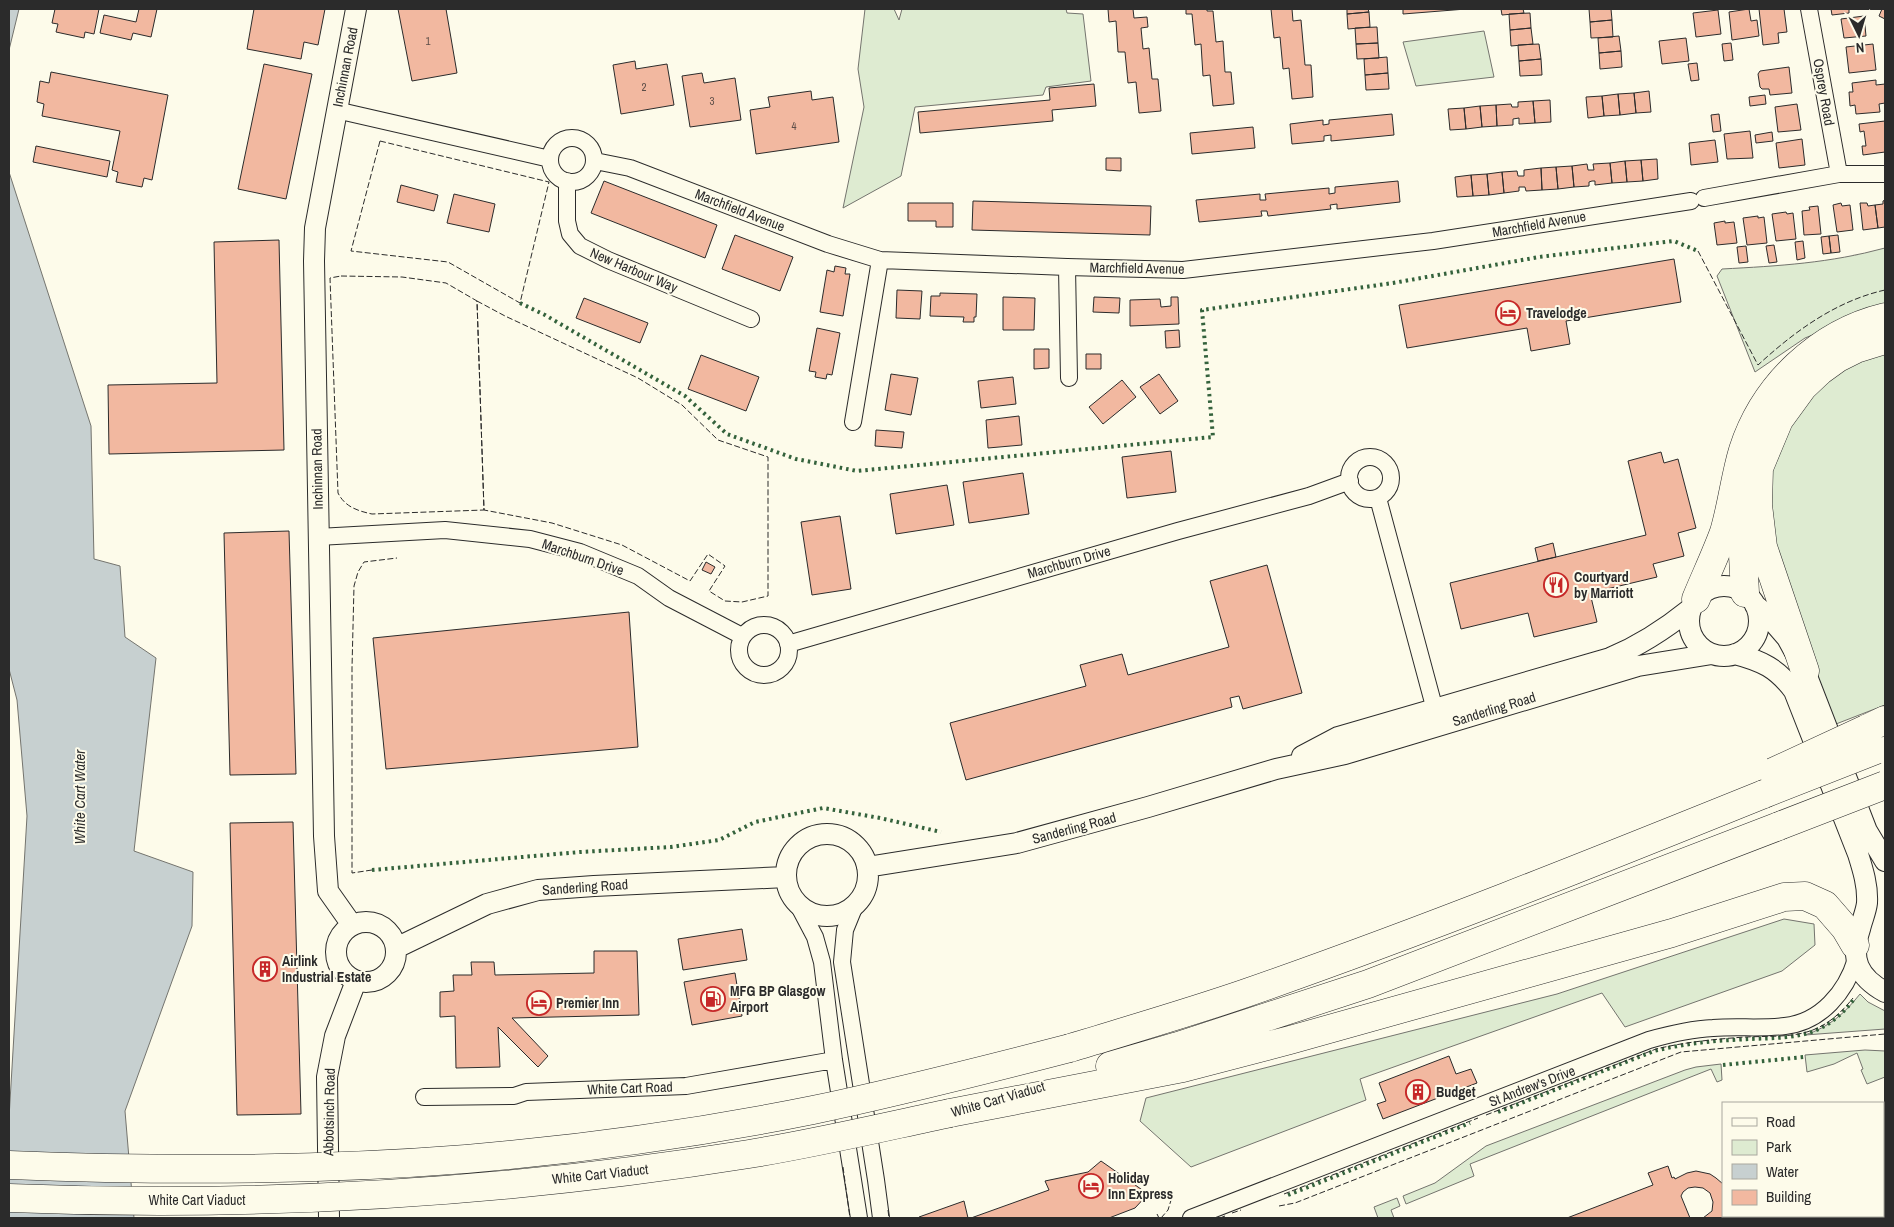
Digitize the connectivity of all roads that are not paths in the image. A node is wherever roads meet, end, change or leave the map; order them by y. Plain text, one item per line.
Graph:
1 (356, 9) edge
2 (1809, 9) edge
3 (336, 110) junction
4 (550, 159) junction
5 (594, 161) junction
6 (1839, 174) junction
7 (1885, 174) edge
8 (566, 181) junction
9 (880, 260) junction
10 (1067, 267) junction
11 (1885, 317) edge
12 (751, 319) dead end
13 (1885, 340) edge
14 (1069, 378) dead end
15 (853, 422) dead end
16 (1759, 468) junction
17 (1350, 481) junction
18 (1378, 498) junction
19 (318, 537) junction
20 (1750, 599) junction
21 (1693, 604) junction
22 (742, 636) junction
23 (788, 644) junction
24 (1712, 654) junction
25 (1735, 654) junction
26 (1805, 670) junction
27 (1435, 710) junction
28 (1878, 736) edge
29 (1276, 769) junction
30 (1885, 785) edge
31 (1885, 861) edge
32 (867, 867) junction
33 (786, 877) junction
34 (796, 901) junction
35 (856, 903) junction
36 (352, 925) junction
37 (396, 948) junction
38 (1855, 952) junction
39 (356, 981) junction
40 (1885, 992) edge
41 (1181, 1057) junction
42 (834, 1060) junction
43 (424, 1097) dead end
44 (9, 1165) edge
45 (9, 1198) edge
46 (329, 1218) edge
47 (859, 1218) edge
48 (880, 1218) edge
49 (1191, 1218) edge

1 - 3 street, Inchinnan Road
2 - 6 street, Osprey Road
3 - 4 street
3 - 19 street, Inchinnan Road
4 - 5 street
4 - 8 street
5 - 8 street
5 - 9 street, Marchfield Avenue
6 - 7 street
6 - 10 street, Marchfield Avenue
8 - 12 street, New Harbour Way
9 - 10 street, Marchfield Avenue
9 - 15 street
10 - 14 street
11 - 21 highway
13 - 16 highway
16 - 20 highway
16 - 26 highway
17 - 18 street
17 - 18 street
17 - 23 street, Marchburn Drive
18 - 27 street
19 - 22 street, Marchburn Drive
19 - 36 street, Inchinnan Road
20 - 21 street
20 - 25 street
20 - 26 street
21 - 24 street
21 - 27 street, Sanderling Road
22 - 23 street
22 - 23 street
24 - 25 street
24 - 29 street, Sanderling Road
25 - 38 street
26 - 31 street
27 - 29 street, Sanderling Road
28 - 44 highway, bridge
29 - 32 street, Sanderling Road
30 - 41 highway, bridge
32 - 33 street
32 - 35 street
33 - 34 street
33 - 37 street, Sanderling Road
34 - 35 street
34 - 42 street
35 - 48 street
36 - 37 street
36 - 39 street
37 - 39 street
38 - 40 street
38 - 41 highway
38 - 49 street, St Andrew's Drive
39 - 46 street, Abbotsinch Road
41 - 45 highway, White Cart Viaduct, bridge
42 - 43 street, White Cart Road
42 - 47 street

